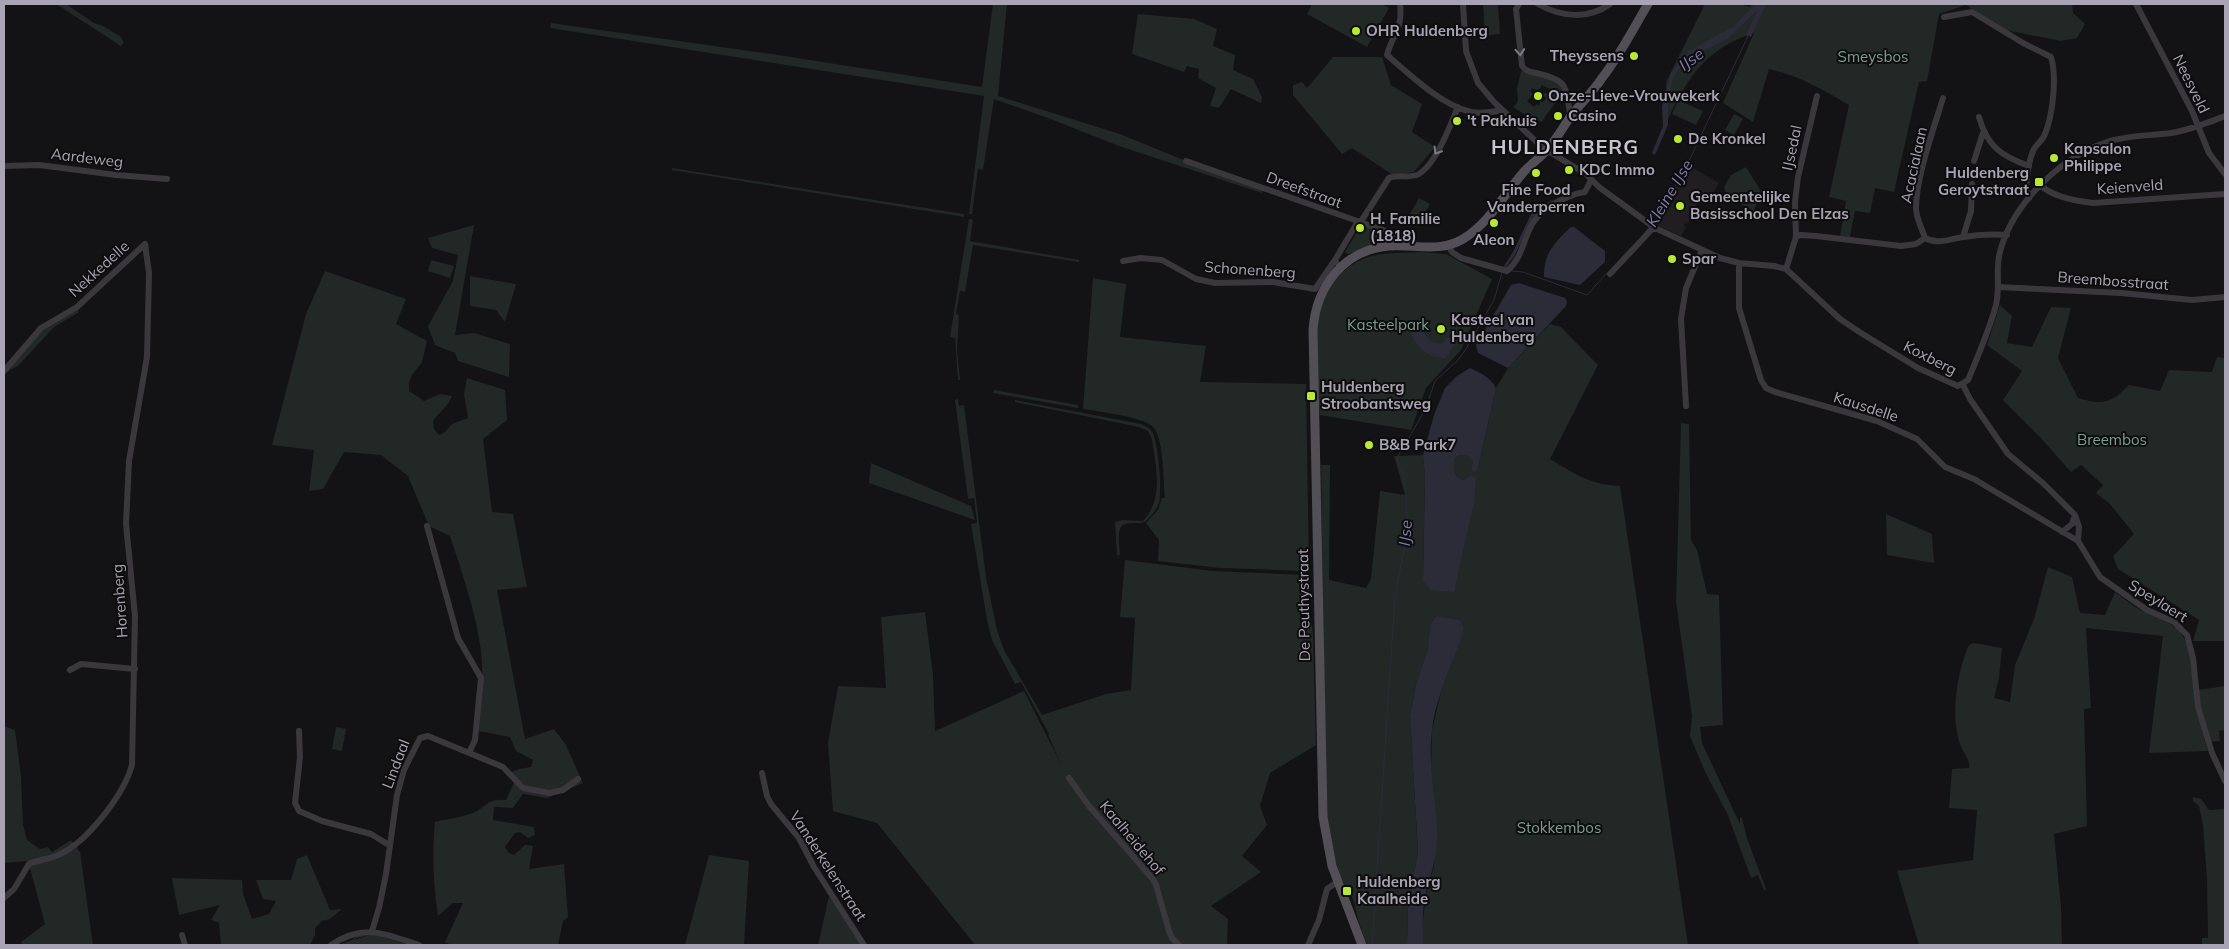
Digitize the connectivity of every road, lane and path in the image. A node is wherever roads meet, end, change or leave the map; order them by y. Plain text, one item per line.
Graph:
1 (1400, 4) edge
2 (1462, 4) edge
3 (1519, 4) edge
4 (1538, 4) edge
5 (1610, 4) edge
6 (1648, 4) edge
7 (2136, 4) edge
8 (1944, 17) dead end
9 (1817, 96) dead end
10 (1943, 98) dead end
11 (1458, 107) junction
12 (1502, 110) junction
13 (1979, 116) dead end
14 (2225, 116) edge
15 (1570, 117) junction
16 (2198, 126) junction
17 (1983, 133) junction
18 (1979, 144) junction
19 (1993, 146) junction
20 (1547, 150) junction
21 (1974, 161) dead end
22 (1186, 162) dead end
23 (4, 166) edge
24 (2029, 166) junction
25 (2225, 174) edge
26 (166, 179) dead end
27 (1591, 180) junction
28 (1972, 184) dead end
29 (2040, 185) junction
30 (2225, 194) edge
31 (2029, 198) junction
32 (1359, 223) junction
33 (1652, 226) junction
34 (2007, 235) junction
35 (1796, 237) junction
36 (1964, 237) junction
37 (1925, 238) junction
38 (145, 244) joint
39 (1448, 245) junction
40 (1408, 247) junction
41 (1702, 250) junction
42 (1124, 261) dead end
43 (1338, 263) junction
44 (1739, 263) junction
45 (1786, 269) junction
46 (1610, 274) dead end
47 (1998, 287) junction
48 (2225, 297) edge
49 (4, 371) edge
50 (1963, 385) junction
51 (1686, 406) dead end
52 (2074, 515) junction
53 (427, 526) dead end
54 (2062, 532) junction
55 (2078, 541) junction
56 (70, 670) dead end
57 (135, 670) junction
58 (299, 731) dead end
59 (469, 753) junction
60 (762, 772) dead end
61 (1069, 778) dead end
62 (578, 779) dead end
63 (2225, 781) edge
64 (389, 845) junction
65 (1337, 882) junction
66 (4, 898) edge
67 (372, 931) junction
68 (182, 935) dead end
69 (185, 945) edge
70 (331, 945) edge
71 (419, 945) edge
72 (864, 945) edge
73 (1179, 945) edge
74 (1308, 945) edge
75 (1362, 945) edge

1 - 11 street
2 - 12 street, Koxberg
3 -> 15 street
4 - 5 street
6 - 15 main road, De Peuthystraat
7 - 16 street, Neesveld
8 - 24 street
9 - 35 street, IJsedal
10 - 37 street, Acacialaan
11 - 12 street
11 -> 32 street, De Peuthystraat
12 - 20 street, Koxberg
13 - 17 street
14 - 16 street, Koxberg
15 - 20 main road, De Peuthystraat
16 - 25 street, Neesveld
16 - 29 street, Koxberg
17 - 18 street
17 - 19 street
18 - 19 street
18 - 21 street
19 - 24 street
20 - 27 street, Koxberg
20 - 39 main road, De Peuthystraat
22 - 32 street, Dreefstraat
23 - 26 street, Aardeweg
24 - 31 street
27 - 33 street, Koxberg
27 - 39 street
28 - 36 street
29 - 30 street, Keienveld
29 - 31 street, Koxberg
31 - 34 street, Koxberg
32 - 40 street, Dreefstraat
32 - 43 street, De Peuthystraat
33 - 41 street, Koxberg
33 - 46 street
34 - 36 street
34 - 47 street, Koxberg
35 - 37 street
35 - 45 street, IJsedal
36 - 37 street
38 - 49 street, Nekkedelle
38 - 57 street, Horenberg
39 - 40 main road, De Peuthystraat
40 - 43 main road, De Peuthystraat
41 - 44 street, Koxberg
41 - 51 street
42 - 43 street, Schonenberg
43 - 65 main road, De Peuthystraat
44 - 45 street, Koxberg
44 - 54 street, Kausdelle
45 - 50 street, Koxberg
47 - 48 street, Breembosstraat
47 - 50 street, Koxberg
50 - 52 street
52 - 54 street
52 - 55 street, Speylaert
53 - 59 street
54 - 55 street
55 - 63 street, Speylaert
56 - 57 street
57 - 66 street, Horenberg
58 - 64 street
59 - 62 street, Lindaal
59 - 64 street, Lindaal
60 - 72 street, Vanderkelenstraat
61 - 73 street, Kaalheidehof
64 - 67 street, Lindaal
65 - 74 street
65 - 75 main road, De Peuthystraat
67 - 70 street
67 - 71 street
68 - 69 street

